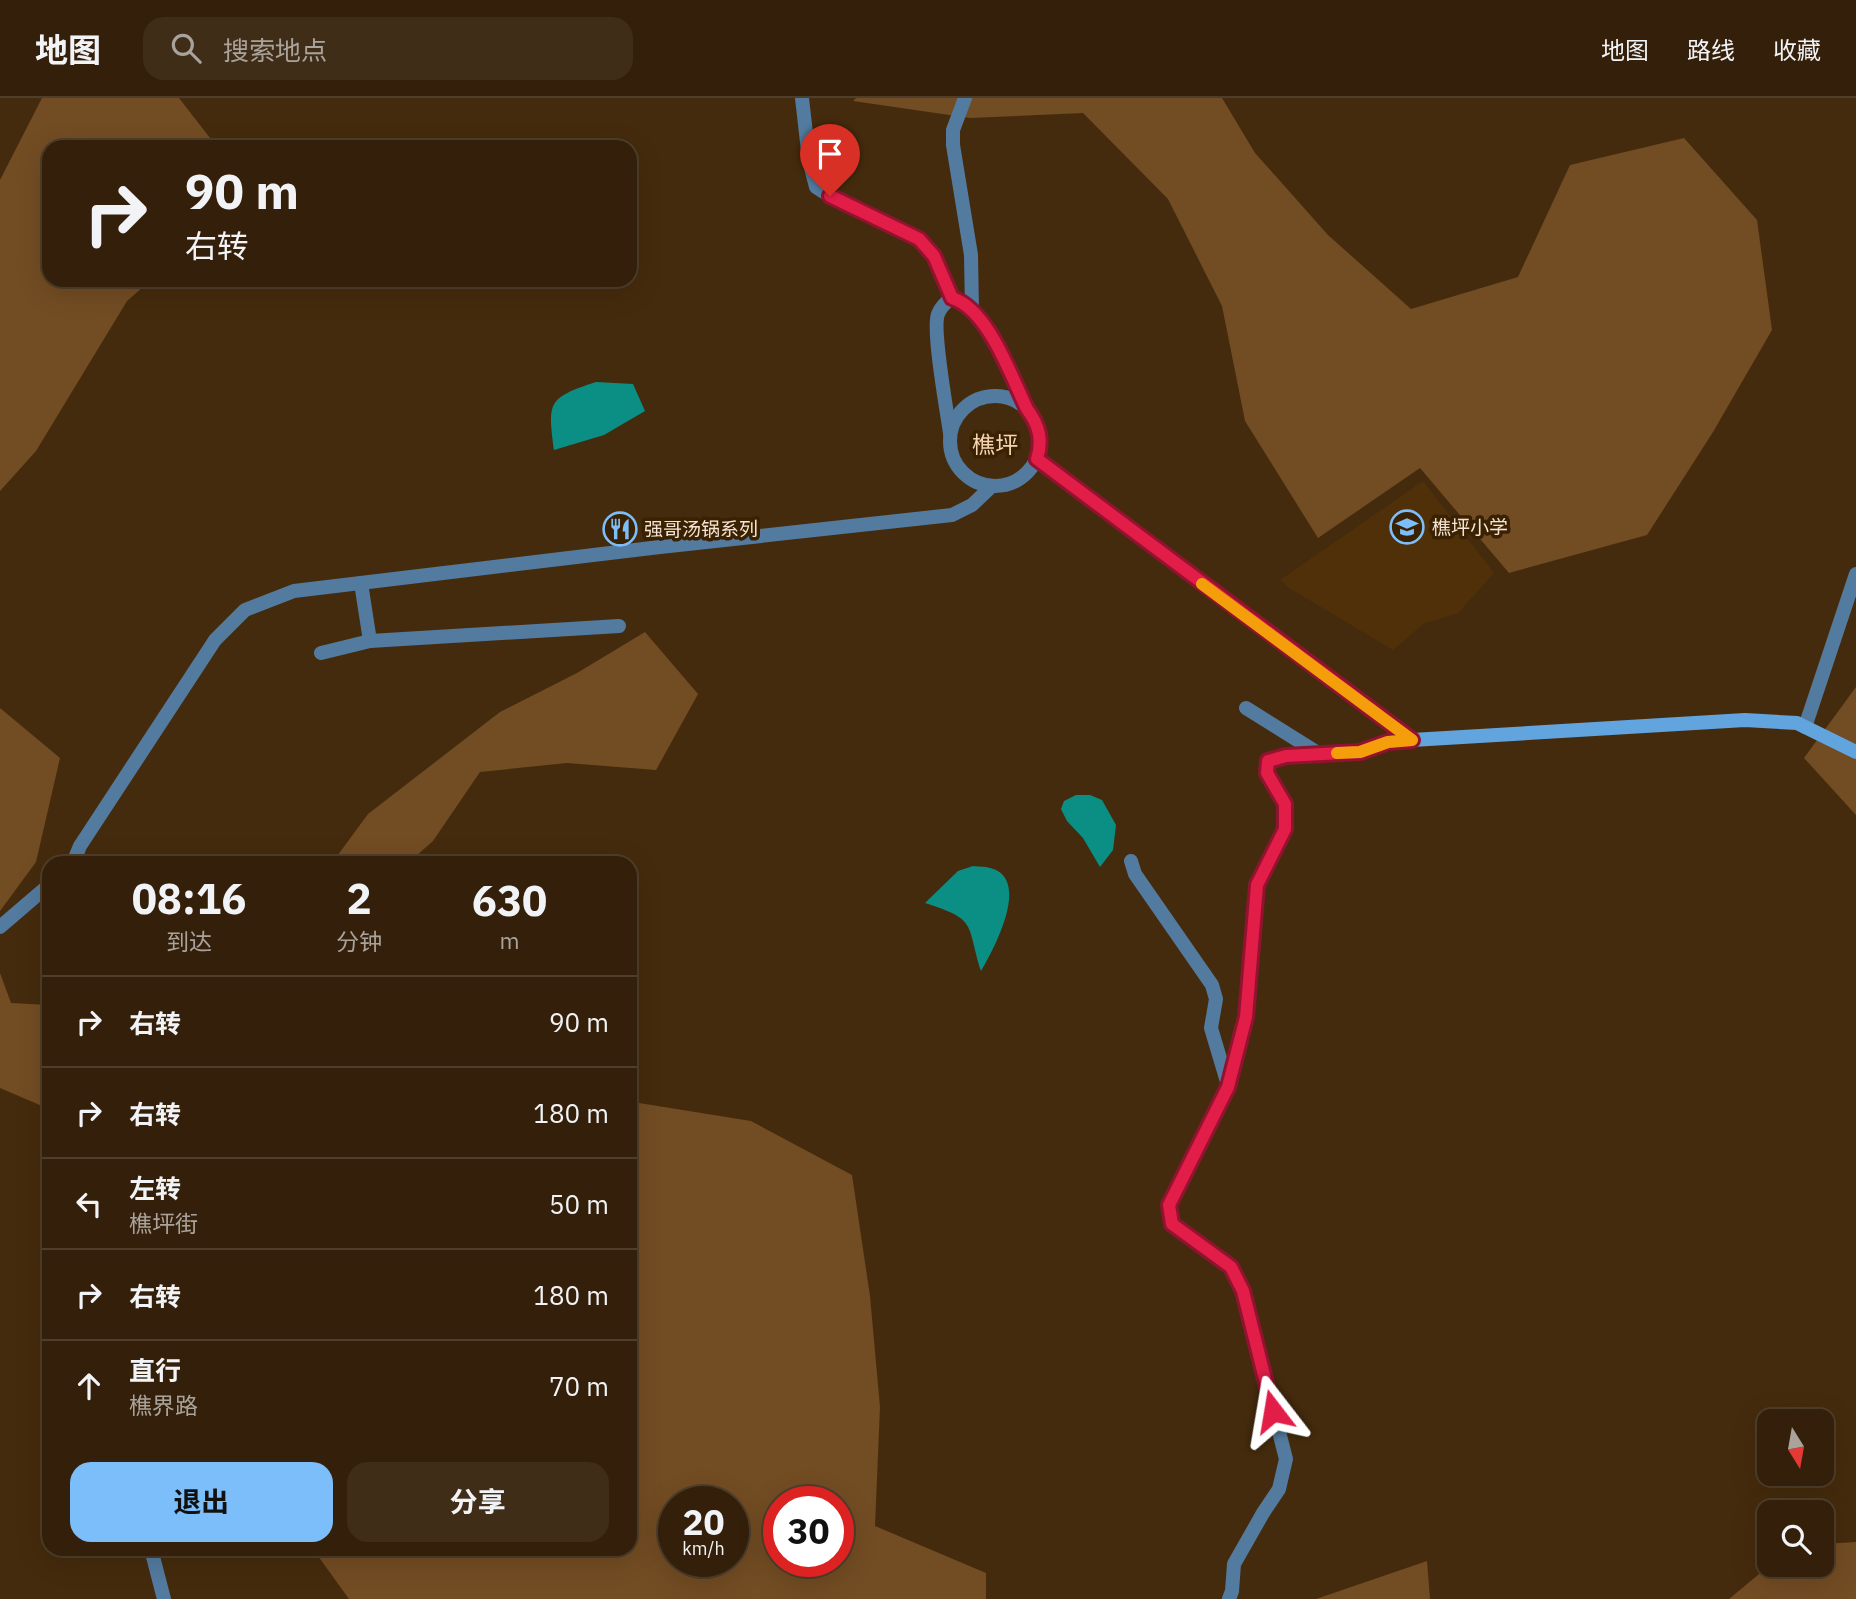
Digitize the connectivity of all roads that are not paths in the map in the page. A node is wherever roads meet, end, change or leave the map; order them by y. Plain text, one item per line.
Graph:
1 (802, 98) edge
2 (965, 98) edge
3 (952, 298) junction
4 (972, 310) junction
5 (1027, 409) junction
6 (950, 433) junction
7 (1037, 459) junction
8 (992, 486) junction
9 (1856, 574) edge
10 (361, 583) junction
11 (620, 626) dead end
12 (370, 641) junction
13 (321, 653) dead end
14 (1245, 708) dead end
15 (1805, 727) junction
16 (1412, 740) junction
17 (1856, 752) edge
18 (1321, 755) junction
19 (76, 856) edge
20 (1131, 861) dead end
21 (42, 891) edge
22 (0, 928) edge
23 (1228, 1087) junction
24 (152, 1556) edge
25 (164, 1599) edge
26 (1229, 1599) edge

1 - 3 street
2 - 4 street
3 - 4 street
3 - 6 street
4 - 5 street
5 - 6 street
5 - 7 street
6 - 8 street
7 - 8 street
7 - 16 street
8 - 10 street
9 - 15 street
10 - 12 street
10 - 19 street
11 - 12 street
12 - 13 street
14 - 18 street
15 - 16 main road
15 - 17 main road
16 - 18 street
18 - 23 street
20 - 23 street
21 - 22 street
23 - 26 street
24 - 25 street

